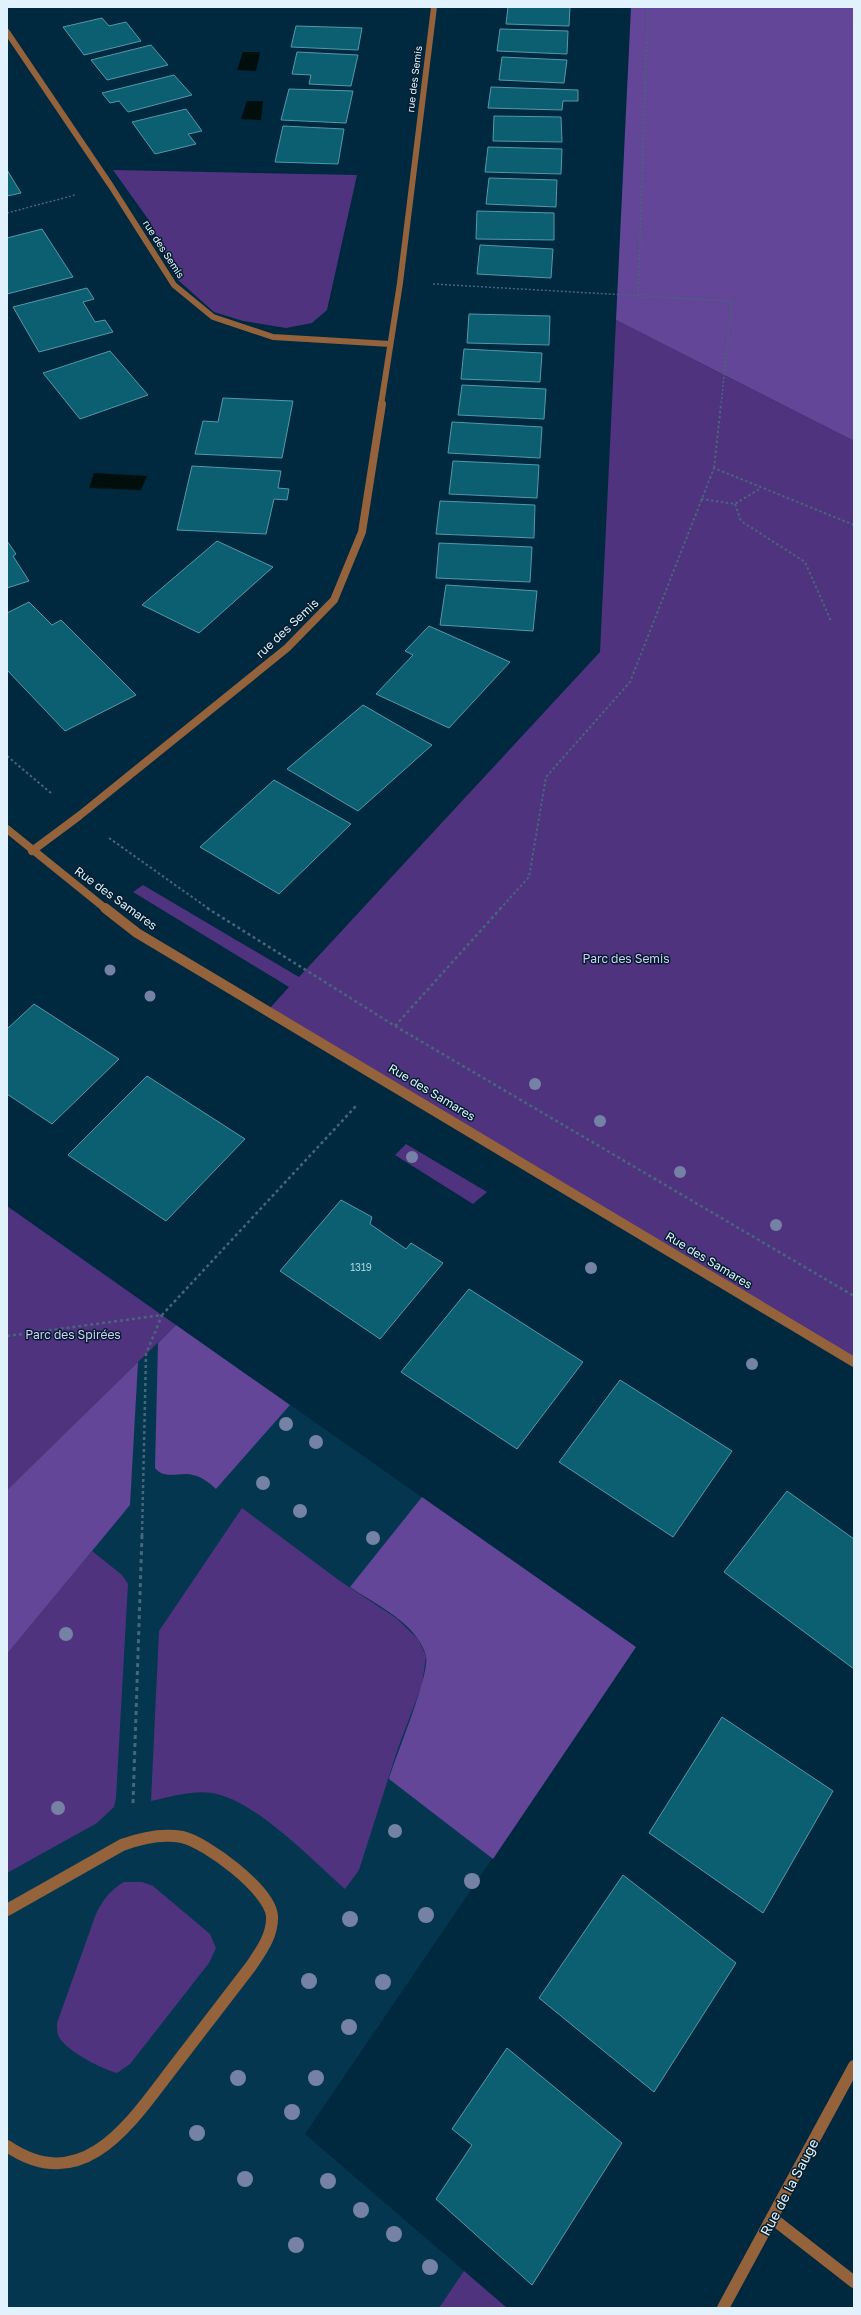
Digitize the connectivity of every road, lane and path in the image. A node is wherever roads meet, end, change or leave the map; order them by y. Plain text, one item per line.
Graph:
1 (434, 7) edge
2 (648, 7) edge
3 (7, 32) edge
4 (111, 186) junction
5 (7, 213) edge
6 (400, 283) junction
7 (638, 296) junction
8 (390, 344) junction
9 (714, 468) junction
10 (761, 488) junction
11 (701, 499) junction
12 (735, 504) junction
13 (854, 525) edge
14 (831, 621) dead end
15 (7, 756) edge
16 (79, 816) junction
17 (7, 830) edge
18 (32, 851) junction
19 (395, 1026) junction
20 (383, 1078) junction
21 (854, 1296) edge
22 (162, 1315) junction
23 (7, 1336) edge
24 (854, 1362) edge
25 (131, 1841) junction
26 (7, 1910) edge
27 (854, 2066) edge
28 (7, 2146) edge
29 (772, 2218) junction
30 (854, 2282) edge
31 (722, 2308) edge

1 - 6 street, rue des Semis
2 - 7 path
3 - 4 street, rue des Semis
4 - 5 path
4 - 8 street, rue des Semis
6 - 7 path
6 - 8 street, rue des Semis
7 - 9 path
8 - 16 street, rue des Semis
9 - 10 path
9 - 11 path
10 - 12 path
10 - 13 path
11 - 12 path
11 - 19 path
12 - 14 path
15 - 16 path
16 - 18 street, rue des Semis
16 - 19 path
17 - 18 street, Rue des Samares
18 - 20 street, Rue des Samares
19 - 21 path
20 - 22 path
20 - 24 street, Rue des Samares
22 - 23 path
22 - 25 path
25 - 26 street
25 - 28 street
27 - 29 street, Rue de la Sauge
29 - 30 street
29 - 31 street, Rue de la Sauge

